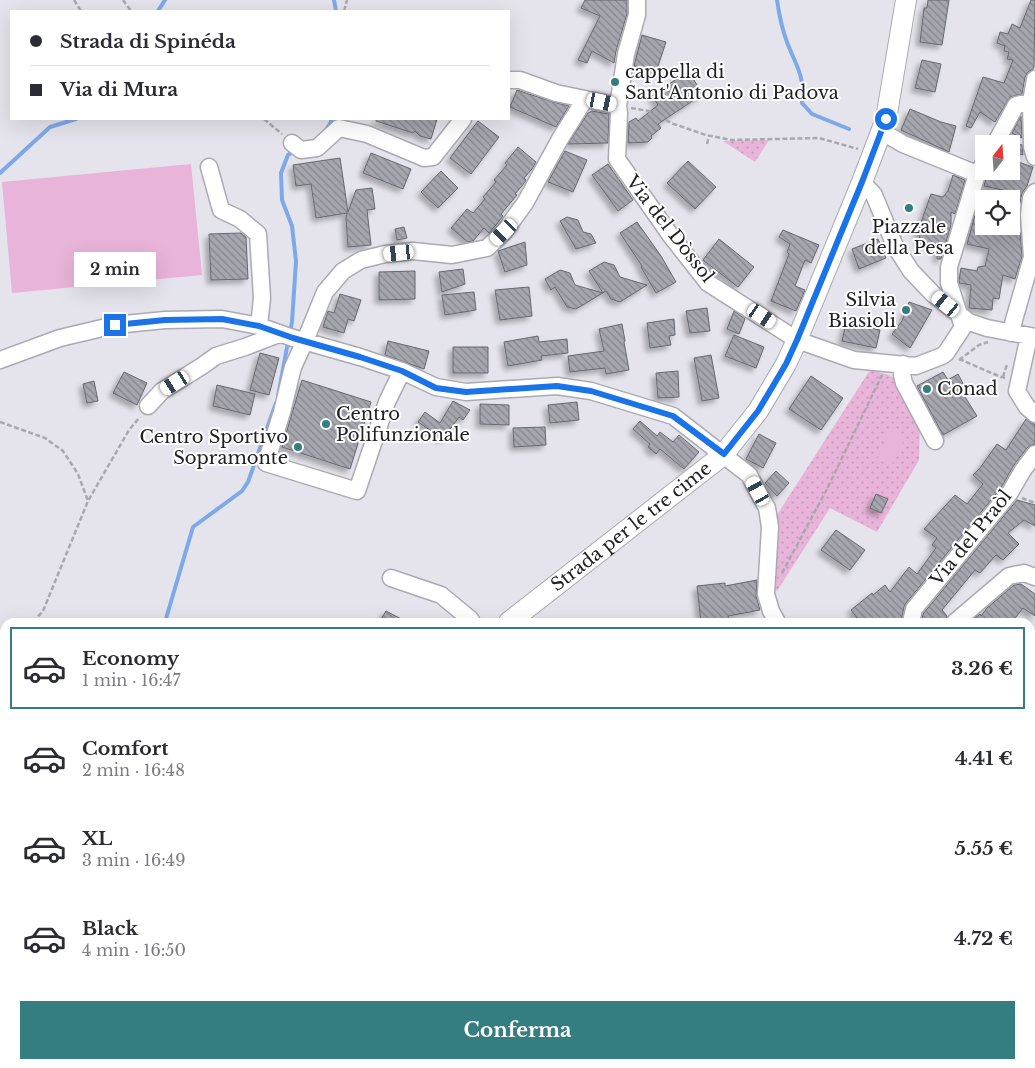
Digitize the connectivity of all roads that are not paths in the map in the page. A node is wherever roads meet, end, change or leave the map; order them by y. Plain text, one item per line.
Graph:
1 (637, 0) edge
2 (906, 0) edge
3 (1035, 79) edge
4 (510, 80) edge
5 (585, 99) junction
6 (1031, 102) junction
7 (618, 106) junction
8 (462, 120) edge
9 (881, 131) junction
10 (1000, 135) edge
11 (297, 147) road end
12 (1035, 157) edge
13 (209, 167) dead end
14 (975, 174) edge
15 (976, 180) edge
16 (862, 182) junction
17 (1033, 195) edge
18 (959, 315) junction
19 (259, 326) junction
20 (1011, 333) junction
21 (1032, 336) edge
22 (292, 338) junction
23 (797, 340) junction
24 (0, 360) edge
25 (895, 366) junction
26 (402, 371) junction
27 (148, 406) road end
28 (1035, 414) edge
29 (934, 441) dead end
30 (724, 454) junction
31 (1035, 454) edge
32 (1035, 577) edge
33 (391, 578) dead end
34 (469, 618) edge
35 (514, 618) edge
36 (775, 618) edge
37 (912, 618) edge
38 (960, 618) edge

1 - 7 street, Via del Dòssol
2 - 9 main road, Strada per le tre cime
3 - 6 street
4 - 5 street
5 - 7 street
5 - 22 street
6 - 10 street
6 - 12 street
7 - 23 street, Via del Dòssol
8 - 11 street
9 - 14 street
9 - 16 main road, Strada per le tre cime
13 - 19 street
15 - 18 street
16 - 18 street
16 - 23 main road, Strada per le tre cime
17 - 20 street
18 - 20 street
18 - 25 street, Via del Dòssol
19 - 22 street
19 - 24 street
20 - 21 street
21 - 28 street
22 - 26 street
22 - 26 street
22 - 27 street
23 - 25 street, Via del Dòssol
23 - 30 main road, Strada per le tre cime
25 - 29 street
26 - 30 street
30 - 35 main road, Strada per le tre cime
30 - 36 street
31 - 37 street, Via del Praòl
32 - 38 street
33 - 34 street

